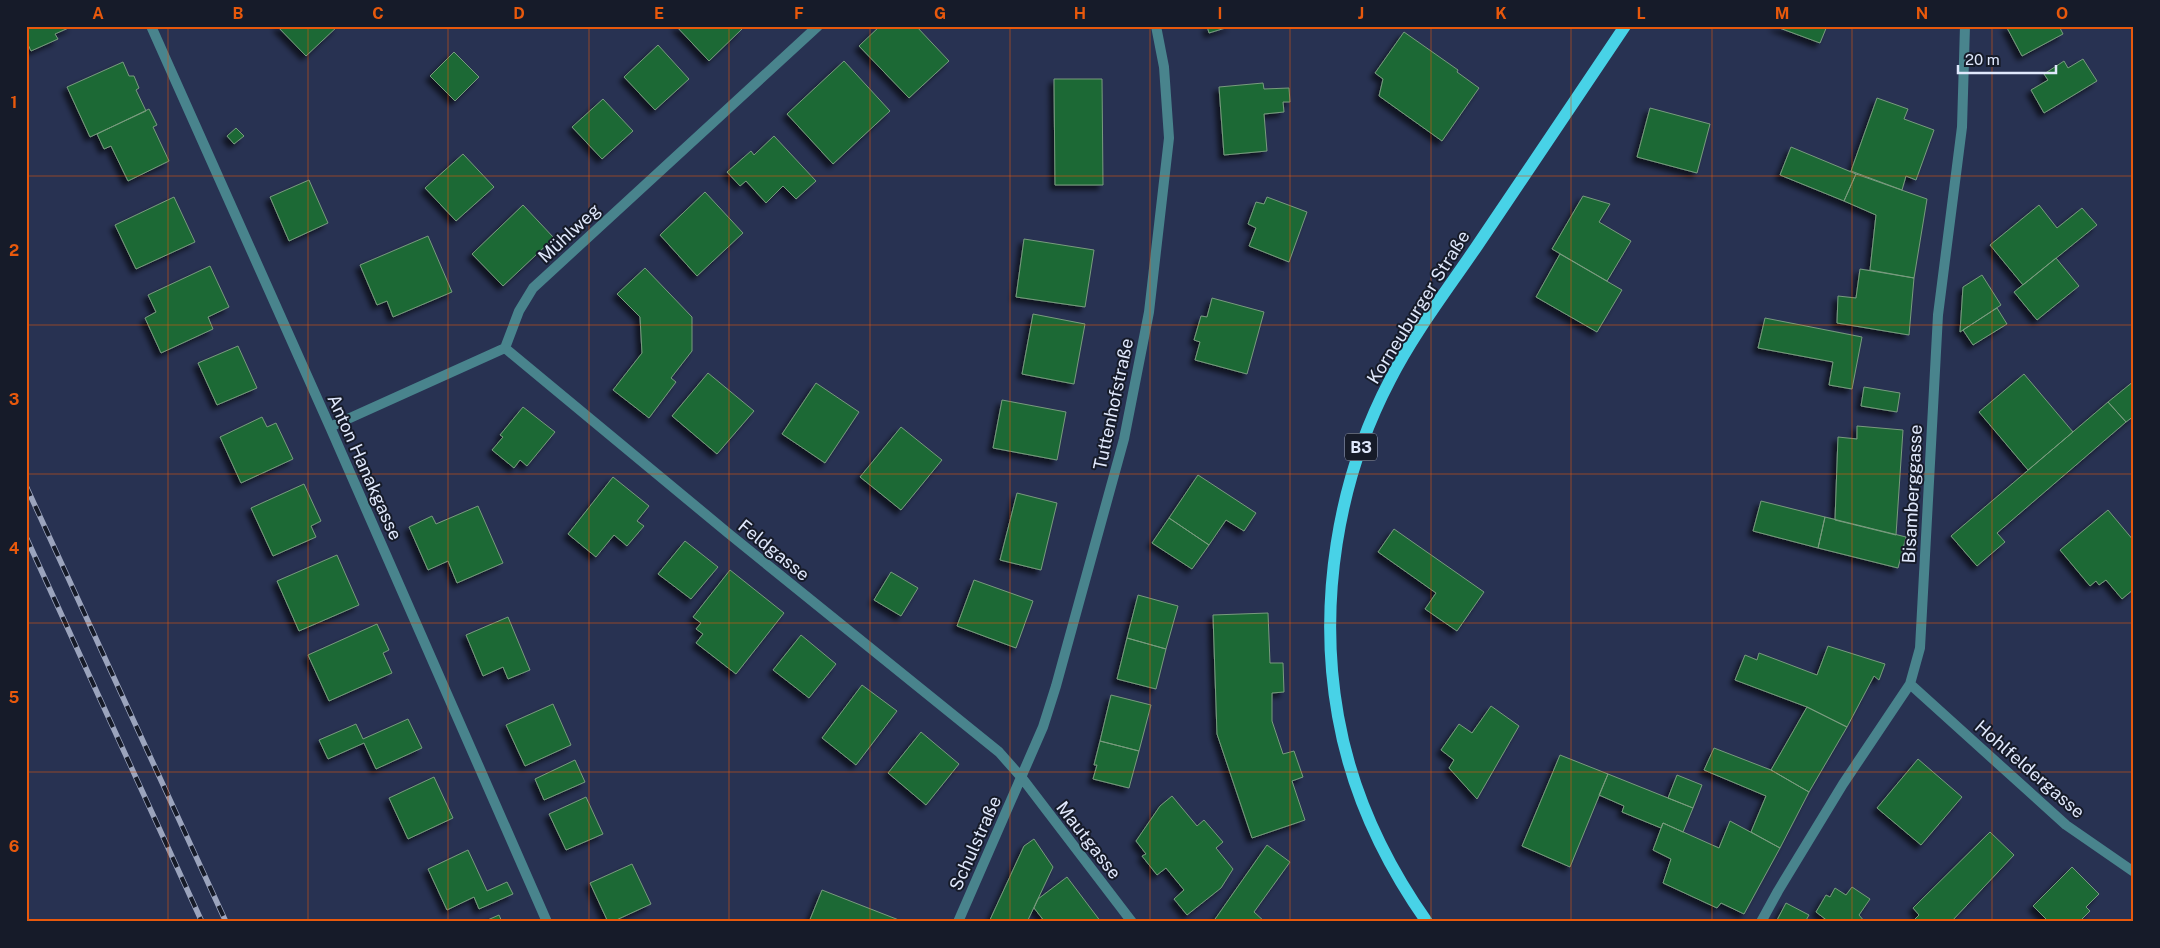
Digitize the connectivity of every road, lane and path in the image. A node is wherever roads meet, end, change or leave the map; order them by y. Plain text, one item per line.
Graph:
1 (151, 26) edge
2 (818, 26) edge
3 (1156, 26) edge
4 (1625, 26) edge
5 (1965, 26) edge
6 (505, 348) junction
7 (330, 427) junction
8 (1910, 684) junction
9 (1022, 778) junction
10 (2134, 872) edge
11 (547, 922) edge
12 (958, 922) edge
13 (1132, 922) edge
14 (1427, 922) edge
15 (1761, 922) edge

1 - 7 street, Anton Hanakgasse
2 - 6 street, Mühlweg
3 - 9 street, Tuttenhofstraße
4 - 14 main road, Korneuburger Straße / B3
5 - 8 street, Bisamberggasse
6 - 7 street
6 - 9 street, Feldgasse
7 - 11 street, Anton Hanakgasse
8 - 10 street, Hohlfeldergasse
8 - 15 street, Bisamberggasse
9 - 12 street, Schulstraße
9 - 13 street, Mautgasse

